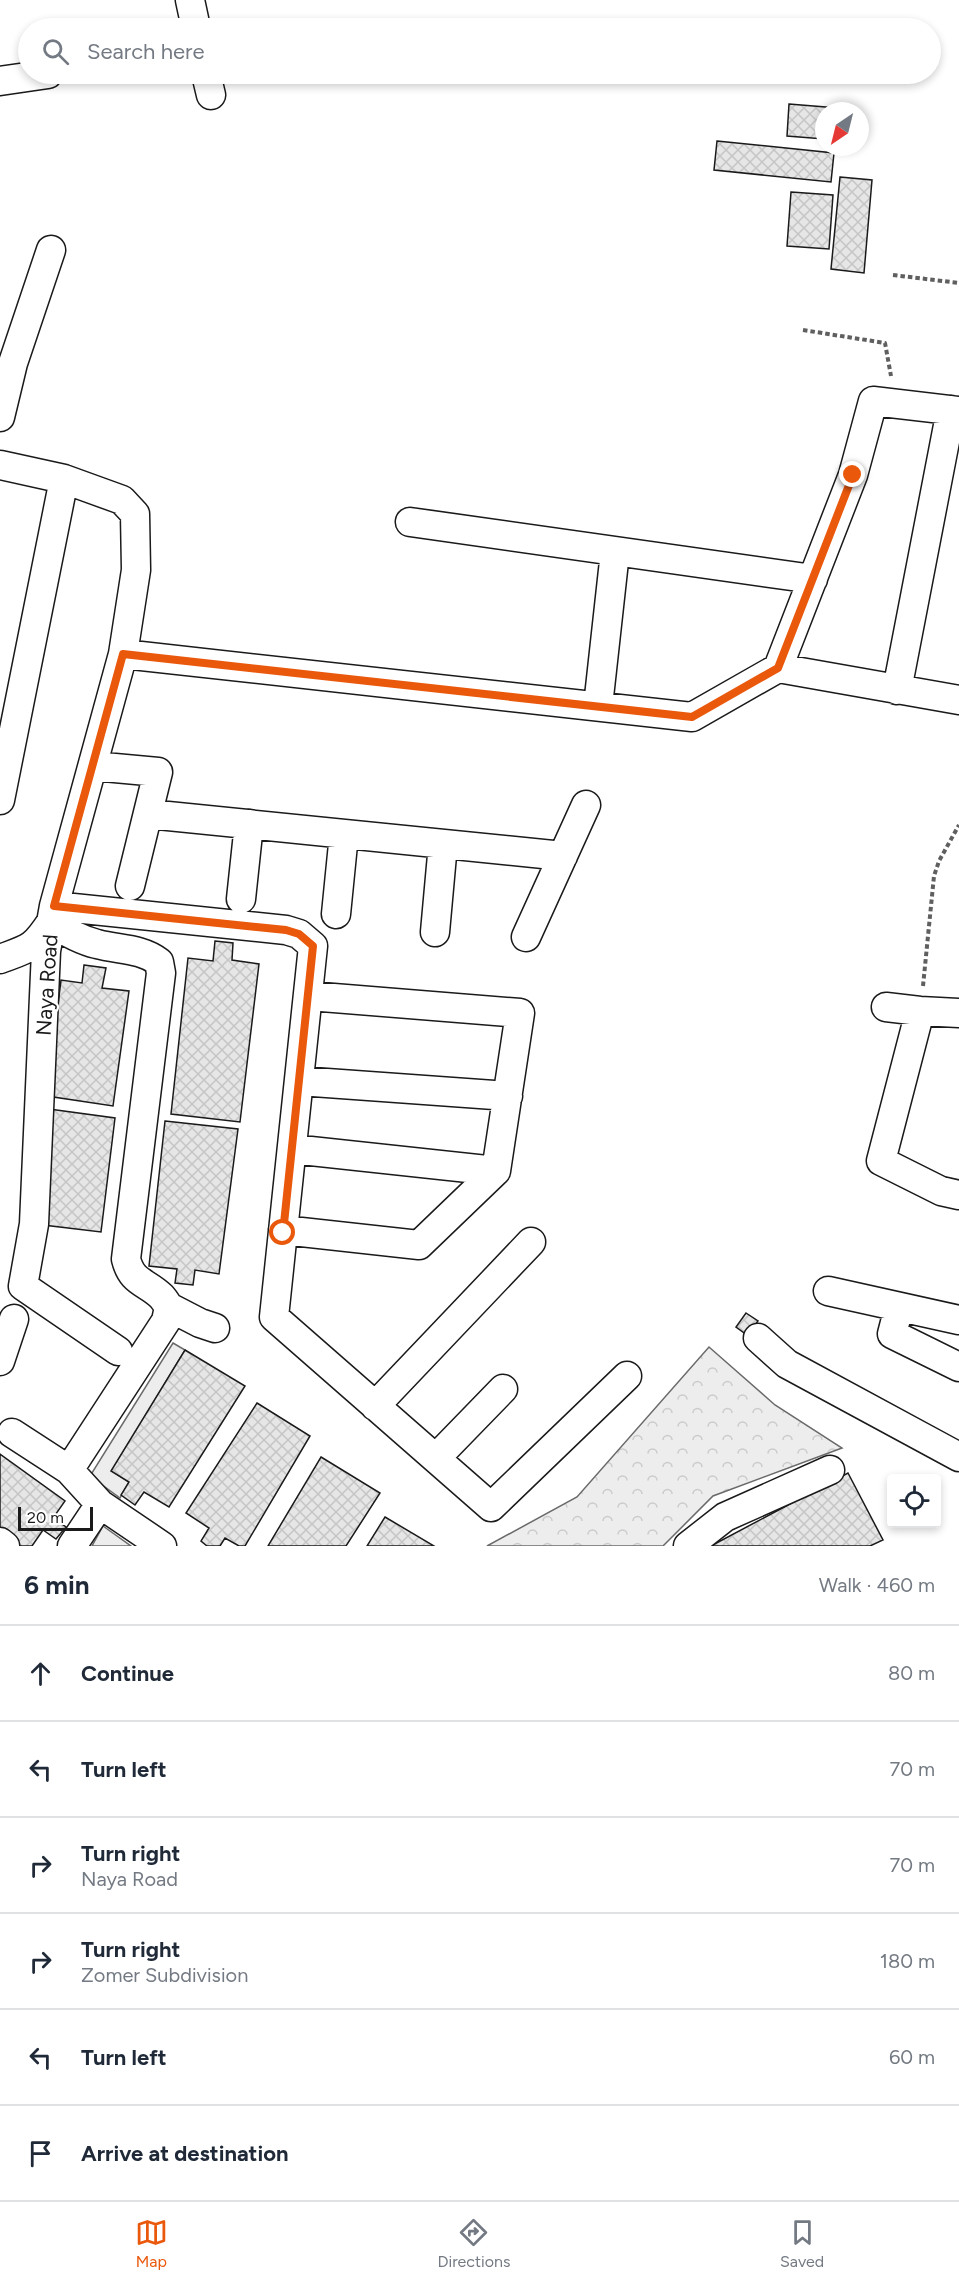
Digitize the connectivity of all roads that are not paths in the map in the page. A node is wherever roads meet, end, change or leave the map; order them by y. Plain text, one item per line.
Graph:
1 (190, 0) edge
2 (194, 18) edge
3 (18, 78) edge
4 (0, 81) edge
5 (51, 250) dead end
6 (955, 410) edge
7 (0, 417) edge
8 (0, 465) edge
9 (64, 479) junction
10 (410, 522) dead end
11 (615, 552) junction
12 (813, 579) junction
13 (123, 654) junction
14 (778, 668) junction
15 (897, 690) junction
16 (11, 691) edge
17 (959, 700) edge
18 (598, 706) junction
19 (93, 765) junction
20 (0, 800) edge
21 (586, 806) dead end
22 (148, 814) junction
23 (249, 824) junction
24 (344, 834) junction
25 (443, 844) junction
26 (563, 856) junction
27 (130, 886) dead end
28 (241, 899) dead end
29 (53, 914) junction
30 (336, 914) dead end
31 (435, 932) dead end
32 (526, 937) dead end
33 (0, 959) edge
34 (309, 996) junction
35 (886, 1007) dead end
36 (920, 1011) junction
37 (959, 1013) edge
38 (299, 1081) junction
39 (508, 1096) junction
40 (292, 1149) junction
41 (496, 1171) junction
42 (959, 1195) edge
43 (283, 1230) junction
44 (531, 1242) dead end
45 (828, 1291) dead end
46 (170, 1307) junction
47 (900, 1307) junction
48 (15, 1320) dead end
49 (959, 1320) edge
50 (215, 1328) dead end
51 (758, 1338) dead end
52 (118, 1351) dead end
53 (0, 1361) edge
54 (959, 1367) edge
55 (627, 1376) dead end
56 (503, 1389) dead end
57 (375, 1406) junction
58 (12, 1433) dead end
59 (959, 1456) edge
60 (436, 1458) junction
61 (69, 1470) junction
62 (830, 1470) dead end
63 (100, 1504) junction
64 (0, 1542) edge
65 (5, 1546) edge
66 (72, 1546) edge
67 (162, 1546) edge
68 (688, 1546) edge

1 - 2 street
3 - 4 street
5 - 7 street
6 - 12 street
6 - 15 street
8 - 9 street, Naya Road
9 - 13 street, Naya Road
9 - 16 street
10 - 11 street
11 - 12 street
11 - 18 street
12 - 14 street
13 - 18 street
13 - 19 street, Naya Road
14 - 15 street
14 - 18 street
15 - 17 street
16 - 20 street
19 - 22 street
19 - 29 street, Naya Road
21 - 26 street
22 - 23 street
22 - 27 street
23 - 24 street
23 - 28 street
24 - 25 street
24 - 30 street
25 - 26 street
25 - 31 street
26 - 32 street
29 - 33 street
29 - 34 street
29 - 46 street
29 - 52 street, Naya Road
34 - 38 street
34 - 39 street
35 - 36 street
36 - 37 street
36 - 42 street
38 - 39 street
38 - 40 street
39 - 41 street
40 - 41 street
40 - 43 street
41 - 43 street
43 - 57 street
44 - 57 street
45 - 47 street
46 - 50 street
46 - 61 street
47 - 49 street
47 - 54 street
48 - 53 street
51 - 59 street
55 - 60 street
56 - 60 street
57 - 60 street
58 - 61 street
61 - 63 street
62 - 68 street
63 - 66 street
63 - 67 street
64 - 65 street

